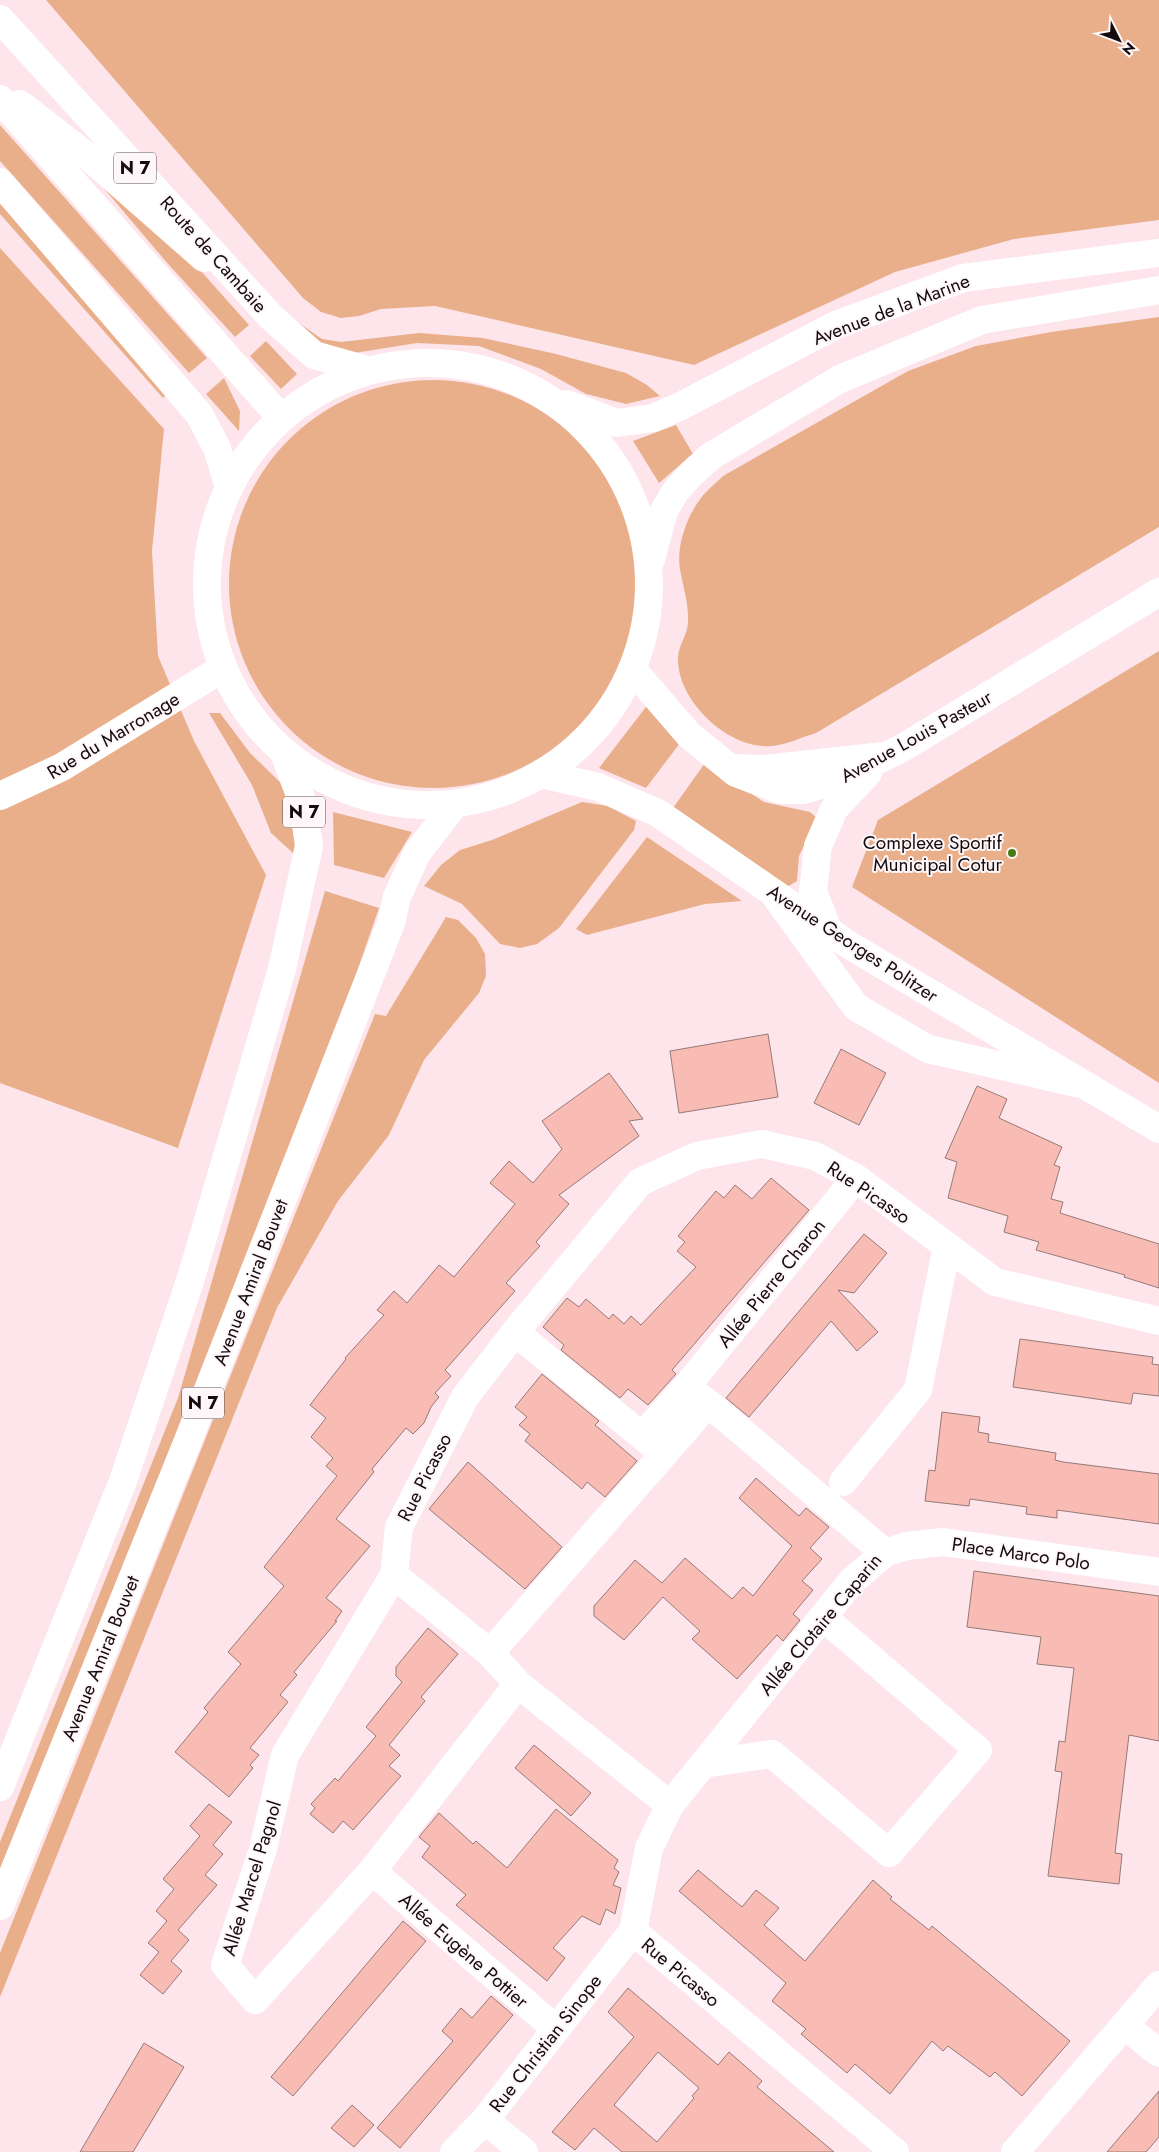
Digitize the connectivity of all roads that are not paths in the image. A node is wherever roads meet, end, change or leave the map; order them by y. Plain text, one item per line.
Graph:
1 (0, 19) edge
2 (0, 88) edge
3 (0, 99) edge
4 (0, 182) edge
5 (1159, 253) edge
6 (1159, 290) edge
7 (271, 317) junction
8 (367, 370) junction
9 (555, 400) junction
10 (281, 418) junction
11 (229, 487) junction
12 (650, 564) junction
13 (1159, 592) edge
14 (223, 668) junction
15 (633, 670) junction
16 (284, 753) junction
17 (885, 756) junction
18 (541, 774) junction
19 (0, 796) edge
20 (455, 804) junction
21 (772, 892) junction
22 (828, 930) junction
23 (1086, 1086) junction
24 (1159, 1130) edge
25 (856, 1178) junction
26 (947, 1246) junction
27 (1159, 1321) edge
28 (515, 1332) junction
29 (686, 1387) junction
30 (708, 1404) junction
31 (642, 1436) junction
32 (664, 1454) junction
33 (843, 1482) dead end
34 (885, 1553) junction
35 (1159, 1572) edge
36 (394, 1575) junction
37 (823, 1617) junction
38 (490, 1653) junction
39 (518, 1684) junction
40 (703, 1764) junction
41 (0, 1786) edge
42 (670, 1805) junction
43 (372, 1871) junction
44 (0, 1906) edge
45 (633, 1931) junction
46 (1159, 1984) edge
47 (1124, 2025) junction
48 (556, 2029) junction
49 (1159, 2053) edge
50 (486, 2120) junction
51 (1023, 2149) edge
52 (454, 2152) edge
53 (524, 2152) edge
54 (894, 2152) edge

1 - 7 main road, Route de Cambaie / N 7
2 - 7 main road
3 - 10 main road
4 - 11 main road
5 - 9 main road, Avenue de la Marine
6 - 12 main road
7 - 8 main road, Route de Cambaie
8 - 9 main road
8 - 10 main road
9 - 12 main road
10 - 11 main road
11 - 14 main road
12 - 15 main road
13 - 17 main road, Avenue Louis Pasteur
14 - 16 main road
14 - 19 main road, Rue du Marronage
15 - 17 main road, Avenue Louis Pasteur
15 - 18 main road
16 - 20 main road
16 - 41 main road, N 7
17 - 22 main road
18 - 20 main road
18 - 21 main road, Avenue Georges Politzer
20 - 44 main road, Avenue Amiral Bouvet / N 7
21 - 22 main road, Avenue Georges Politzer
21 - 23 main road
22 - 23 main road, Avenue Georges Politzer
23 - 24 main road, Avenue Georges Politzer
25 - 26 main road, Rue Picasso
25 - 28 main road, Rue Picasso
25 - 29 main road, Allée Pierre Charon
26 - 27 main road, Rue Picasso
26 - 33 main road
28 - 31 main road
28 - 36 main road, Rue Picasso
29 - 30 main road, Allée Clotaire Caparin
29 - 31 main road, Allée Pierre Charon
30 - 32 main road
30 - 34 main road, Allée Clotaire Caparin
31 - 32 main road
32 - 38 main road
34 - 35 main road, Place Marco Polo
34 - 37 main road, Allée Clotaire Caparin
36 - 38 main road
36 - 43 main road, Allée Marcel Pagnol
37 - 40 main road, Allée Clotaire Caparin
37 - 40 main road
38 - 39 main road
39 - 42 main road
39 - 43 main road, Allée Marcel Pagnol
40 - 42 main road, Allée Clotaire Caparin
42 - 45 main road, Rue Picasso
43 - 48 main road, Allée Eugène Pottier
45 - 48 main road, Rue Christian Sinope
45 - 54 main road, Rue Picasso
46 - 47 main road
47 - 49 main road
47 - 51 main road
48 - 50 main road, Rue Christian Sinope
50 - 52 main road, Rue Christian Sinope
50 - 53 main road

